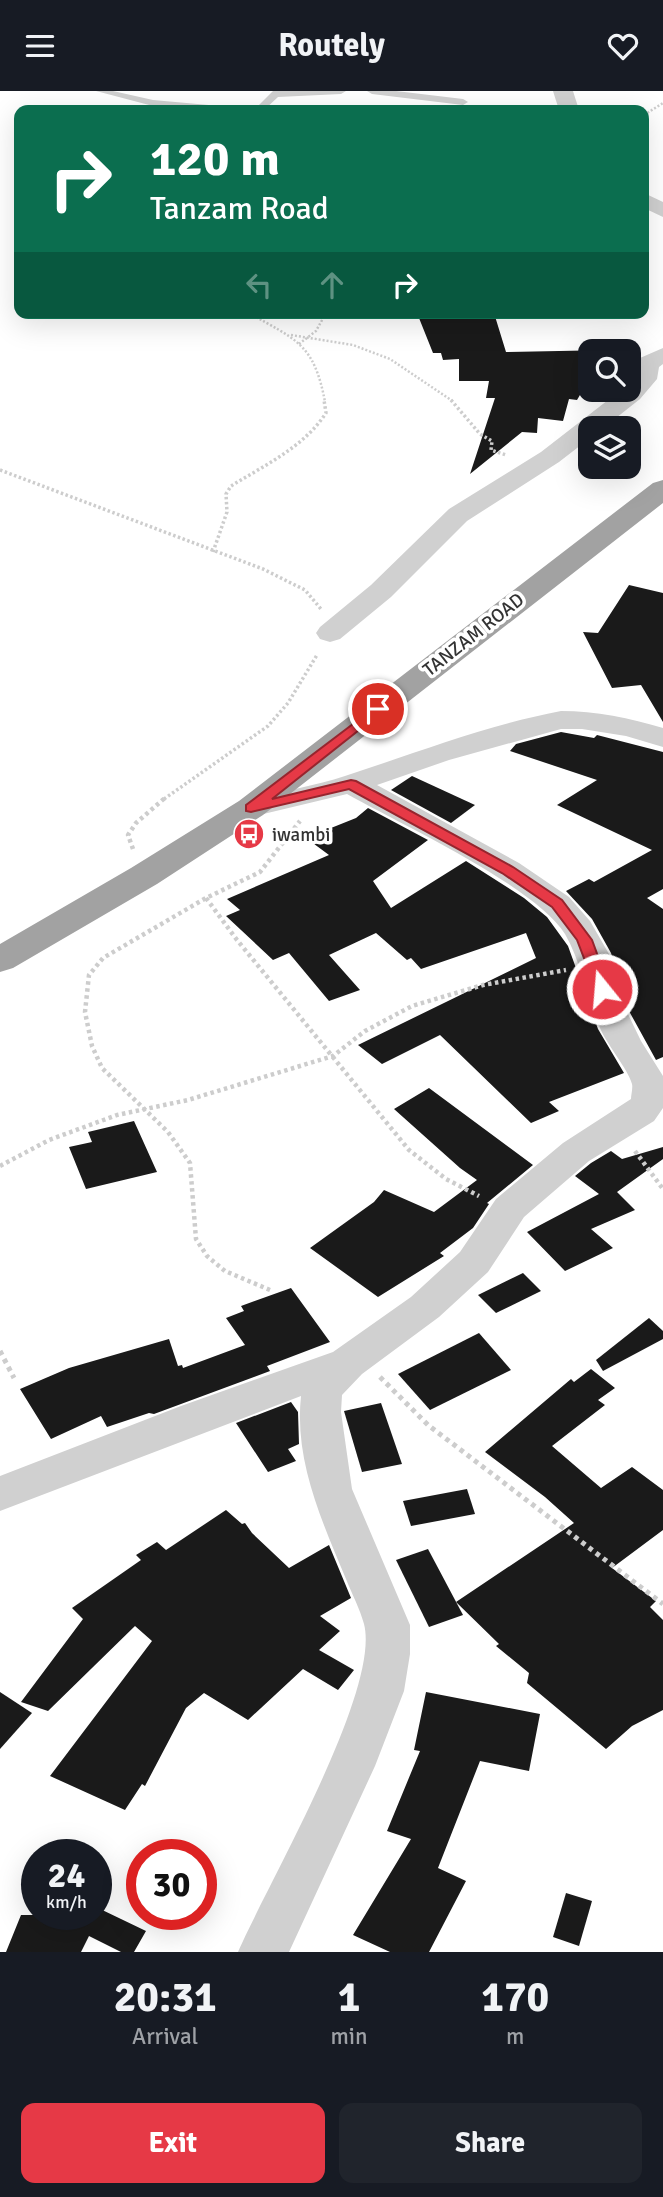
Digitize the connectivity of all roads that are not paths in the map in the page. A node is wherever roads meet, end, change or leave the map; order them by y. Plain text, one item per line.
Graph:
1 (101, 91) edge
2 (341, 91) edge
3 (372, 91) edge
4 (276, 92) edge
5 (463, 101) edge
6 (175, 105) edge
7 (264, 105) edge
8 (663, 355) edge
9 (663, 489) edge
10 (330, 633) road end
11 (663, 739) edge
12 (336, 788) junction
13 (251, 808) junction
14 (0, 960) edge
15 (656, 1099) edge
16 (353, 1359) junction
17 (0, 1495) edge
18 (263, 1952) edge

1 - 6 lane
2 - 4 lane
3 - 5 lane
4 - 7 lane
8 - 10 street
9 - 13 highway, TANZAM ROAD
11 - 12 street
12 - 13 street
12 - 15 street
13 - 14 highway, TANZAM ROAD
15 - 16 street
16 - 17 street
16 - 18 street

